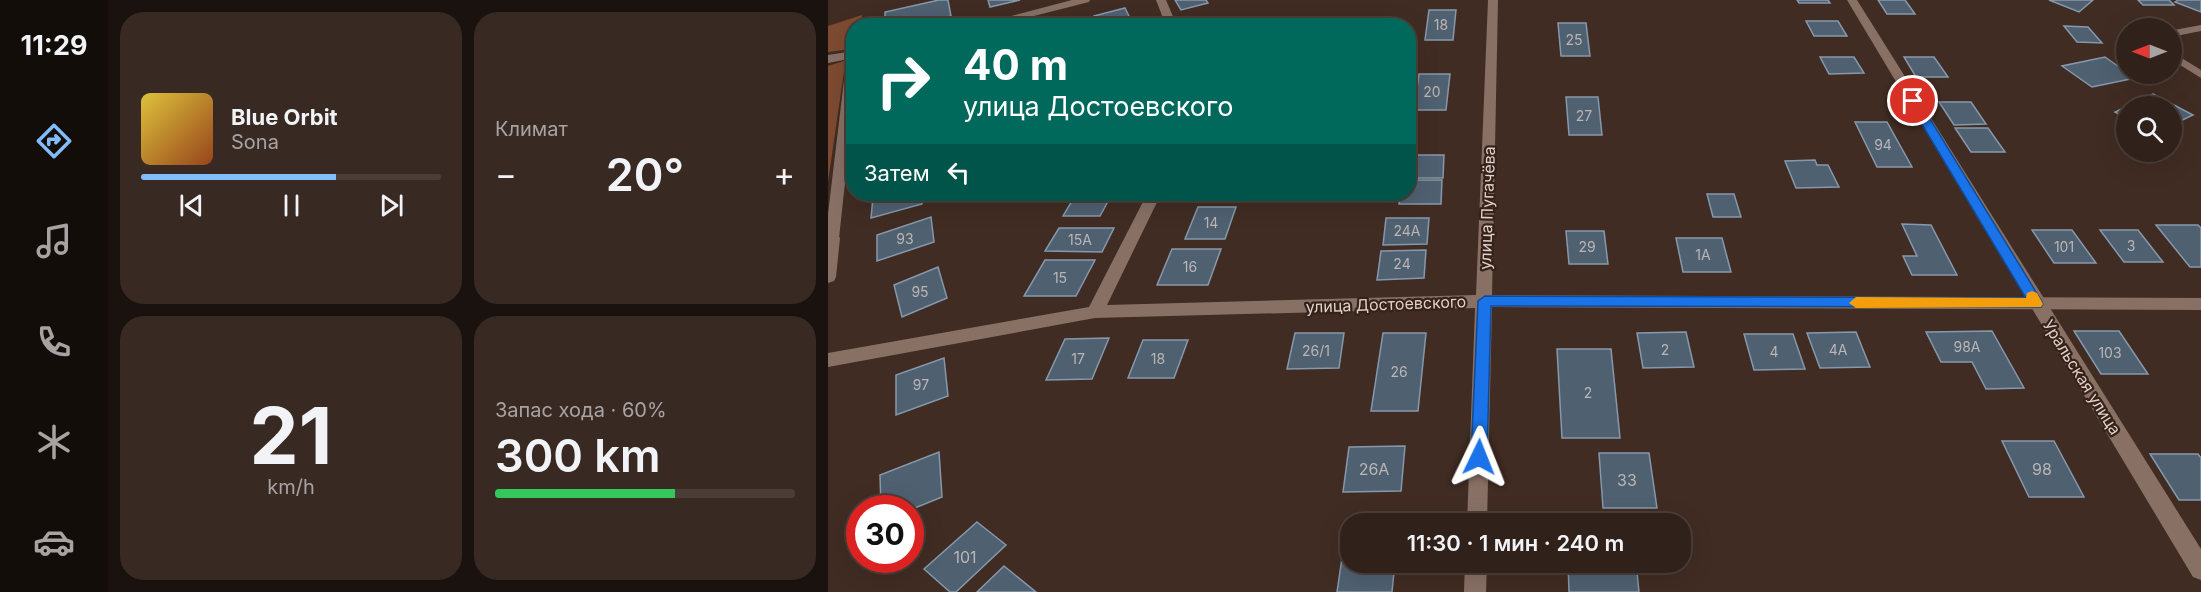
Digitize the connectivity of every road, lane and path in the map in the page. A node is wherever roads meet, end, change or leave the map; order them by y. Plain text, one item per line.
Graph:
1 (1085, 0) edge
2 (1161, 0) edge
3 (1493, 0) edge
4 (1852, 0) edge
5 (1011, 18) edge
6 (1169, 18) edge
7 (2201, 28) edge
8 (2182, 31) edge
9 (846, 56) edge
10 (828, 59) edge
11 (2182, 62) edge
12 (2201, 75) edge
13 (846, 112) edge
14 (1150, 201) edge
15 (830, 238) edge
16 (828, 276) edge
17 (1485, 301) junction
18 (2036, 304) junction
19 (2201, 304) edge
20 (1095, 312) junction
21 (828, 360) edge
22 (1477, 513) edge
23 (2201, 569) edge
24 (1475, 573) edge
25 (1474, 592) edge

1 - 5 street
2 - 6 street
3 - 17 street, улица Пугачёва
4 - 18 street, Уральская улица
7 - 8 lane
9 - 10 street
11 - 12 lane
13 - 15 lane
14 - 20 street
15 - 16 street
17 - 18 street, улица Достоевского
17 - 20 street, улица Достоевского
17 - 22 street, улица Пугачёва
18 - 19 street, улица Достоевского
18 - 23 street, Уральская улица
20 - 21 street, улица Достоевского
24 - 25 street

